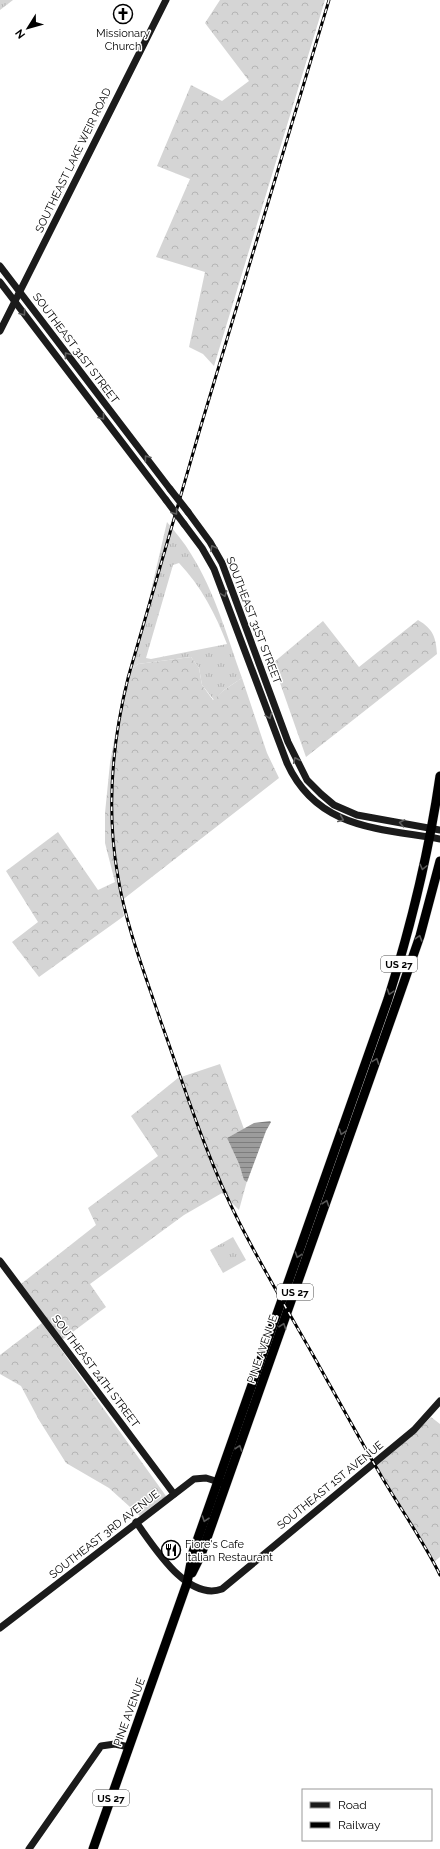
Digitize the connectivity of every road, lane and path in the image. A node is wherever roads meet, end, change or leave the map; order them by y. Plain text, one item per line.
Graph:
1 (166, 0) edge
2 (0, 266) edge
3 (0, 282) edge
4 (19, 292) junction
5 (14, 301) junction
6 (0, 330) edge
7 (440, 776) edge
8 (434, 832) edge
9 (440, 839) edge
10 (440, 860) edge
11 (359, 1097) junction
12 (0, 1261) edge
13 (440, 1401) edge
14 (222, 1484) junction
15 (174, 1494) junction
16 (136, 1522) junction
17 (187, 1583) junction
18 (0, 1628) edge
19 (129, 1747) junction
20 (29, 1849) edge
21 (93, 1849) edge

1 - 4 main road, SOUTHEAST LAKE WEIR ROAD
2 - 4 main road, SOUTHEAST 31ST STREET
3 - 5 main road, SOUTHEAST 31ST STREET
4 - 5 main road, SOUTHEAST LAKE WEIR ROAD
8 -> 4 main road, SOUTHEAST 31ST STREET, bridge
5 - 6 main road, SOUTHEAST LAKE WEIR ROAD
5 -> 8 main road, SOUTHEAST 31ST STREET, bridge
7 - 8 highway, US 27
8 - 9 main road, SOUTHEAST 31ST STREET
8 -> 11 highway, US 27
11 -> 10 highway, US 27
11 - 14 highway, PINE AVENUE / US 27
12 - 15 main road, SOUTHEAST 24TH STREET
13 - 17 main road, SOUTHEAST 1ST AVENUE
14 - 15 main road, SOUTHEAST 3RD AVENUE
14 - 17 highway, PINE AVENUE / US 27
15 - 16 main road, SOUTHEAST 3RD AVENUE
16 - 17 main road
16 - 18 main road, SOUTHEAST 3RD AVENUE
17 - 19 highway, PINE AVENUE / US 27
19 - 20 main road
19 - 21 highway, PINE AVENUE / US 27

